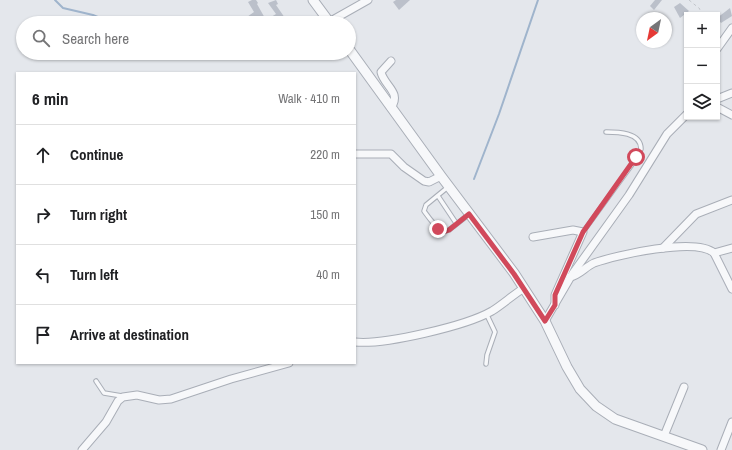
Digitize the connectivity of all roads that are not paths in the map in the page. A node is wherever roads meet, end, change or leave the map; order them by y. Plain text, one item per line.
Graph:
1 (313, 0) edge
2 (368, 0) edge
3 (325, 16) edge
4 (340, 16) edge
5 (732, 28) edge
6 (718, 48) edge
7 (356, 59) edge
8 (392, 61) dead end
9 (732, 93) edge
10 (720, 98) edge
11 (391, 108) junction
12 (720, 109) edge
13 (732, 116) edge
14 (684, 117) edge
15 (606, 132) dead end
16 (356, 154) edge
17 (440, 176) junction
18 (448, 186) junction
19 (438, 196) junction
20 (732, 200) edge
21 (469, 214) junction
22 (456, 223) junction
23 (583, 232) junction
24 (533, 237) dead end
25 (663, 248) junction
26 (732, 248) edge
27 (714, 253) junction
28 (570, 277) junction
29 (524, 288) junction
30 (732, 289) edge
31 (555, 305) junction
32 (486, 313) junction
33 (545, 321) junction
34 (356, 342) edge
35 (285, 364) edge
36 (486, 364) dead end
37 (96, 381) dead end
38 (684, 387) dead end
39 (123, 396) junction
40 (732, 422) edge
41 (664, 436) junction
42 (82, 450) edge
43 (702, 450) edge
44 (721, 450) edge

1 - 3 street
2 - 4 street
5 - 6 street
7 - 11 street
8 - 11 street
9 - 10 street
11 - 17 street
12 - 13 street
14 - 28 street
15 - 23 lane
16 - 17 street
17 - 18 street
18 - 19 lane
18 - 21 street
19 - 22 lane
19 - 22 lane
20 - 25 street
21 - 22 lane
21 - 29 street
23 - 24 street
23 - 31 street
25 - 27 street
25 - 28 street
26 - 27 street
27 - 30 street
28 - 31 street
29 - 32 street
29 - 33 street
31 - 33 street
32 - 34 street
32 - 36 lane
33 - 41 street
35 - 39 street
37 - 39 lane
38 - 41 street
39 - 42 street
40 - 44 street
41 - 43 street

